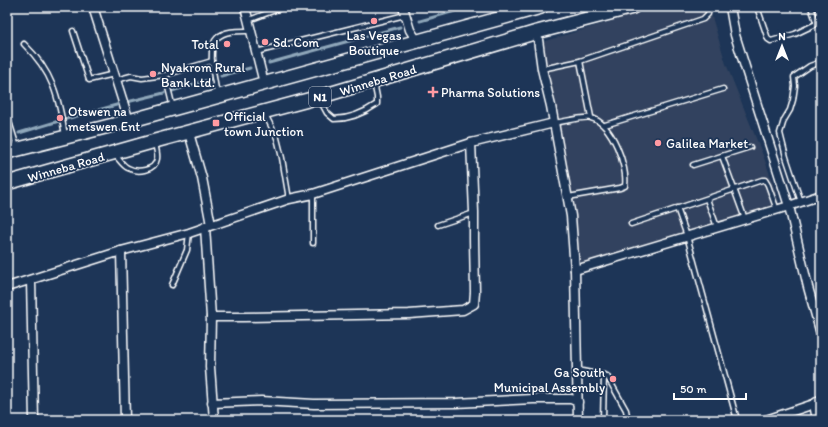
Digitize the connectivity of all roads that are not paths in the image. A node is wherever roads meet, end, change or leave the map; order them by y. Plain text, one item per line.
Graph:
1 (245, 7) edge
2 (280, 7) edge
3 (541, 7) edge
4 (633, 7) edge
5 (709, 7) edge
6 (730, 7) edge
7 (756, 7) edge
8 (811, 7) edge
9 (95, 8) edge
10 (524, 9) edge
11 (404, 11) edge
12 (248, 20) junction
13 (73, 31) dead end
14 (251, 31) junction
15 (537, 32) junction
16 (417, 41) junction
17 (24, 44) dead end
18 (256, 52) junction
19 (212, 61) junction
20 (580, 61) junction
21 (821, 62) edge
22 (542, 69) junction
23 (165, 75) junction
24 (115, 77) junction
25 (374, 81) junction
26 (264, 83) junction
27 (723, 90) dead end
28 (220, 95) junction
29 (319, 98) junction
30 (173, 108) junction
31 (264, 112) junction
32 (7, 115) edge
33 (590, 117) junction
34 (129, 120) junction
35 (554, 123) junction
36 (605, 126) junction
37 (189, 132) junction
38 (66, 137) junction
39 (154, 141) junction
40 (470, 143) junction
41 (750, 147) dead end
42 (12, 151) edge
43 (113, 153) junction
44 (722, 156) junction
45 (694, 165) dead end
46 (7, 183) edge
47 (735, 189) junction
48 (313, 194) junction
49 (821, 195) edge
50 (567, 197) junction
51 (707, 198) junction
52 (289, 199) junction
53 (802, 202) junction
54 (789, 206) junction
55 (678, 208) junction
56 (777, 210) junction
57 (474, 212) junction
58 (745, 219) junction
59 (631, 224) dead end
60 (438, 225) dead end
61 (208, 226) junction
62 (717, 228) junction
63 (189, 233) junction
64 (687, 236) junction
65 (313, 243) dead end
66 (121, 251) junction
67 (575, 270) junction
68 (31, 280) junction
69 (172, 285) dead end
70 (7, 287) edge
71 (211, 317) junction
72 (821, 334) edge
73 (577, 370) junction
74 (604, 375) junction
75 (578, 402) junction
76 (818, 402) edge
77 (212, 403) junction
78 (34, 420) edge
79 (125, 420) edge
80 (214, 420) edge
81 (578, 420) edge
82 (603, 420) edge
83 (628, 420) edge
84 (737, 420) edge
85 (766, 420) edge
86 (818, 420) edge

1 - 12 street
2 - 12 lane
3 - 10 highway, Winneba Road / N1
4 - 15 highway, Winneba Road / N1
5 - 20 lane
6 - 54 street
7 - 8 lane
9 - 24 street
10 - 16 highway, Winneba Road / N1
11 - 16 street
11 - 18 lane
12 - 14 street
13 - 24 lane
14 - 18 street
14 - 19 lane
15 - 22 street
15 - 25 highway, Winneba Road / N1
16 - 26 highway, Winneba Road / N1
17 - 38 lane
18 - 26 street
19 - 23 lane
19 - 28 lane
20 - 22 lane
20 - 33 lane
21 - 53 lane
22 - 35 street
23 - 24 lane
23 - 30 lane
24 - 34 street
25 - 29 highway, Winneba Road / N1
25 - 29 lane
26 - 28 highway, Winneba Road / N1
27 - 36 lane
28 - 30 highway, Winneba Road / N1
29 - 31 highway, Winneba Road / N1
30 - 34 highway, Winneba Road / N1
31 - 37 highway, Winneba Road / N1
31 - 52 lane
32 - 42 lane
33 - 35 lane
33 - 36 lane
34 - 38 highway, Winneba Road / N1
35 - 40 street
35 - 50 street
36 - 50 lane
37 - 39 highway, Winneba Road / N1
37 - 61 street
38 - 42 highway, Winneba Road / N1
39 - 43 highway, Winneba Road / N1
39 - 43 lane
40 - 48 street
40 - 57 street
41 - 44 lane
43 - 46 highway, Winneba Road / N1
44 - 45 lane
44 - 47 lane
47 - 51 lane
47 - 56 lane
47 - 58 lane
48 - 52 street
48 - 65 lane
49 - 53 street
50 - 67 street
51 - 55 lane
51 - 62 lane
52 - 61 street
53 - 54 street
54 - 56 street
54 - 72 street
55 - 59 lane
55 - 64 lane
56 - 58 street
57 - 60 lane
57 - 71 street
58 - 62 street
61 - 63 street
61 - 71 street
62 - 64 street
63 - 66 street
63 - 69 lane
64 - 67 street
64 - 84 lane
66 - 68 street
66 - 79 street
67 - 73 street
68 - 70 street
68 - 78 street
71 - 77 street
73 - 74 lane
73 - 75 street
74 - 82 lane
74 - 83 lane
75 - 77 street
75 - 81 street
76 - 85 street
76 - 86 street
77 - 80 street

